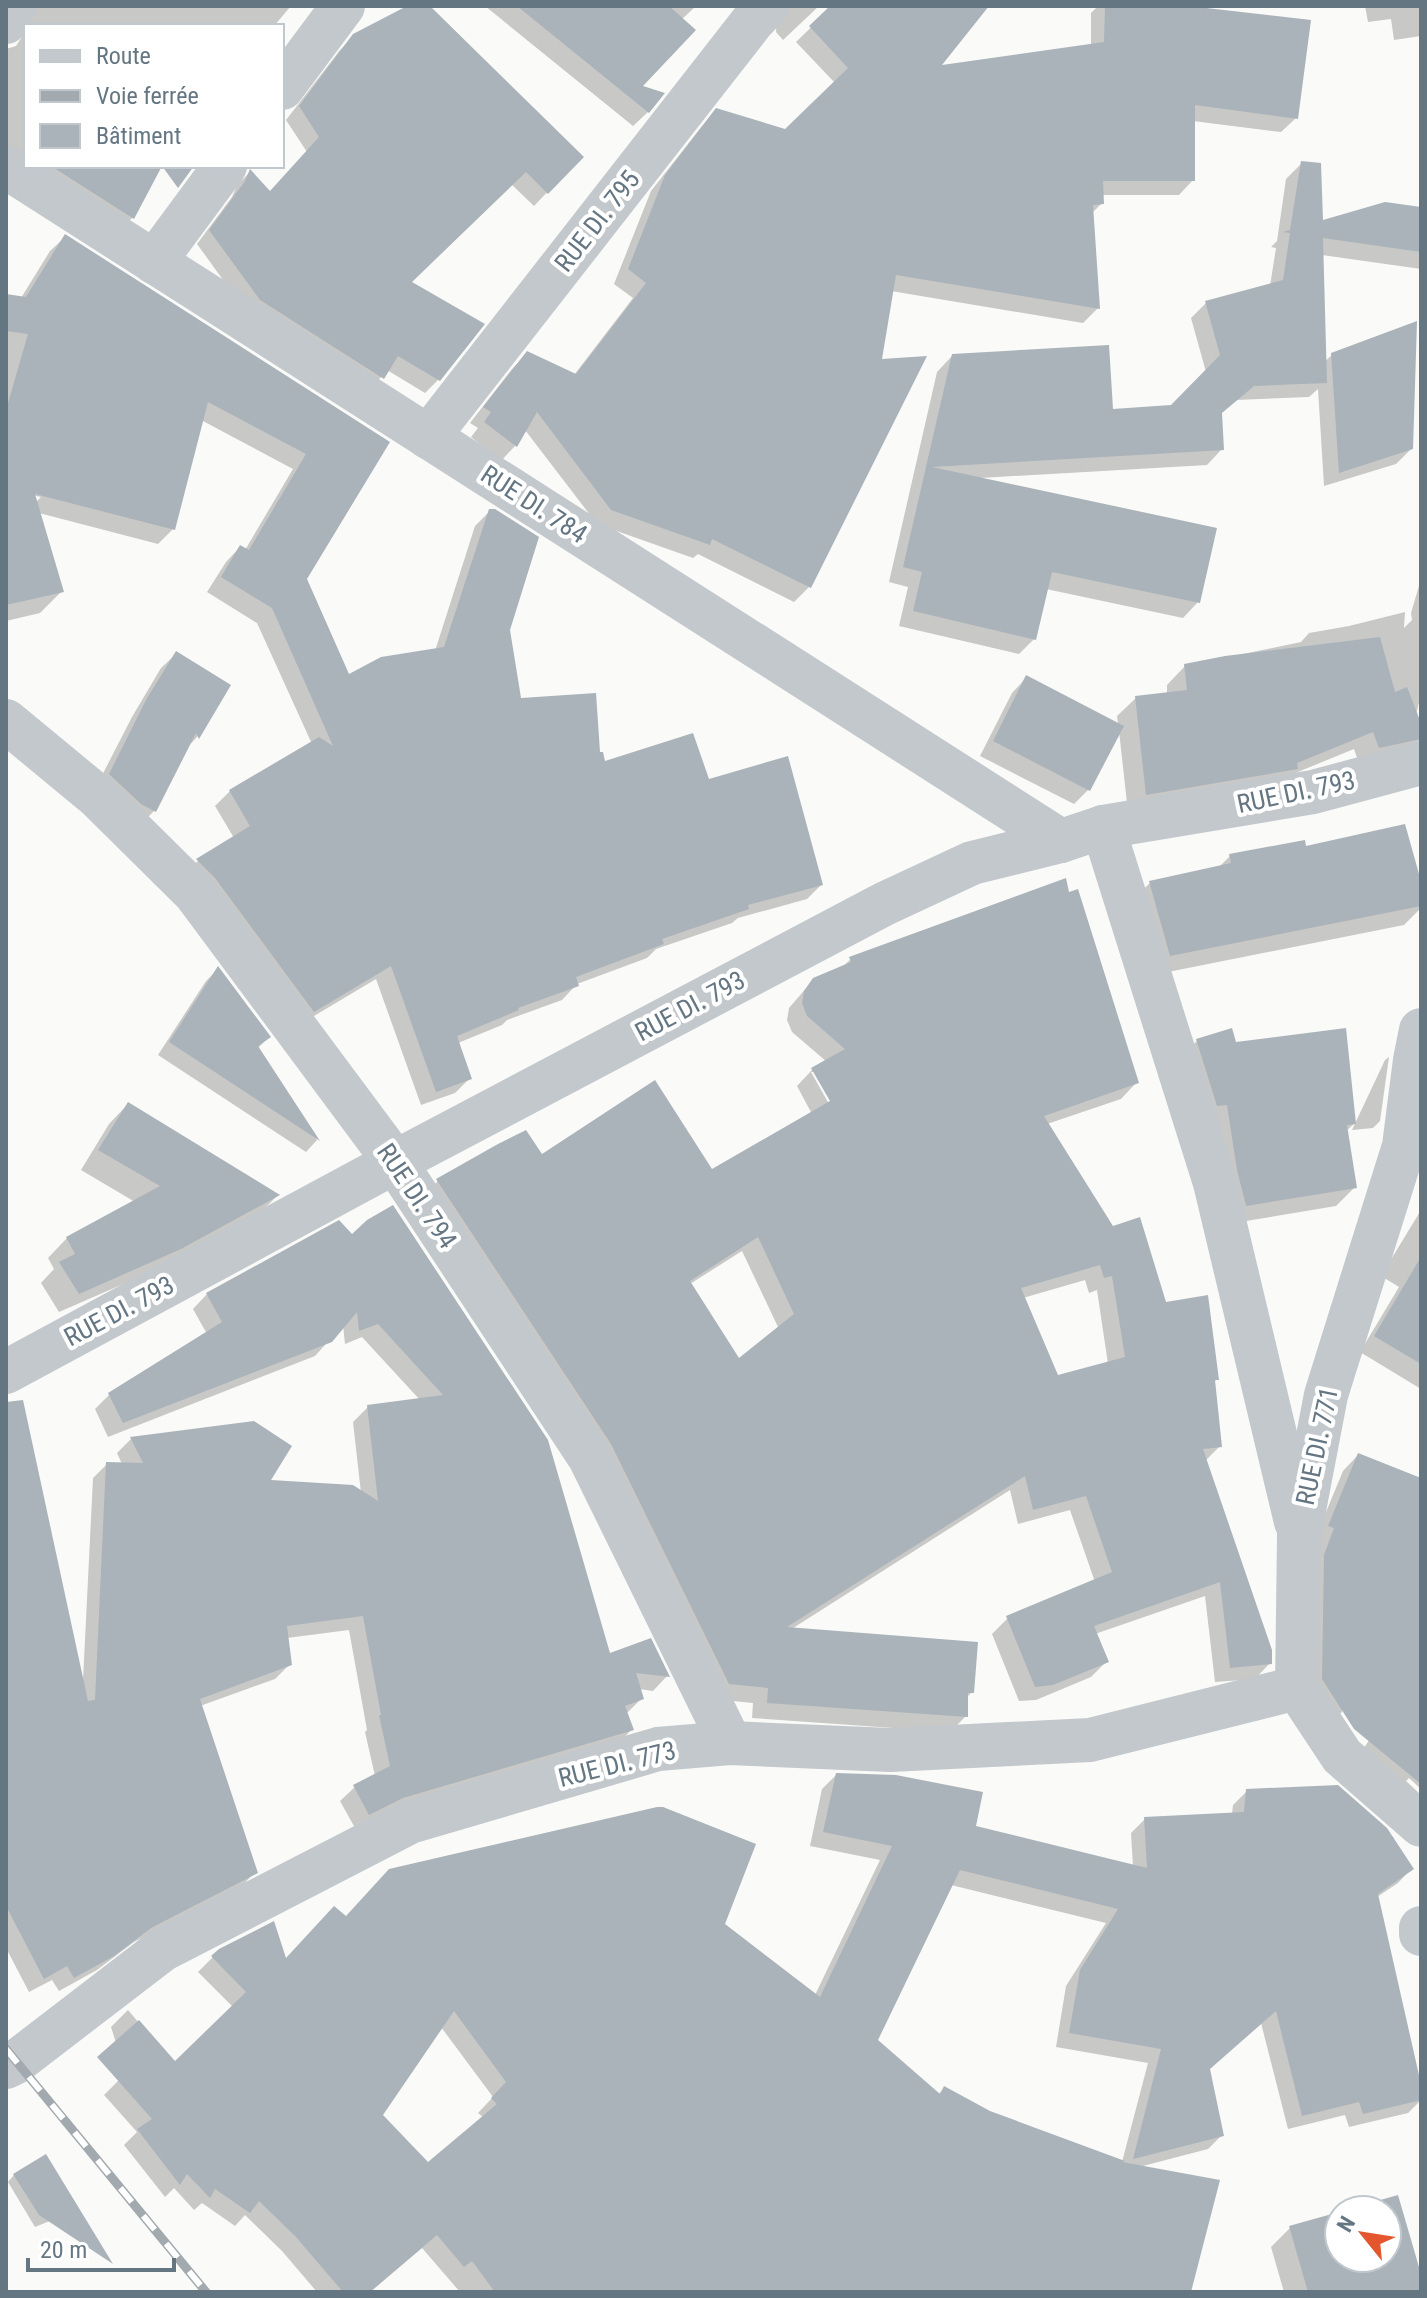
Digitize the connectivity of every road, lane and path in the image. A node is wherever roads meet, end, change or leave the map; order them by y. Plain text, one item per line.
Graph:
1 (15, 6) edge
2 (343, 6) edge
3 (767, 6) edge
4 (6, 22) edge
5 (284, 85) edge
6 (6, 167) edge
7 (224, 168) edge
8 (154, 262) junction
9 (428, 437) junction
10 (6, 721) edge
11 (1421, 763) edge
12 (1103, 827) junction
13 (1061, 841) junction
14 (1421, 1030) edge
15 (395, 1162) junction
16 (6, 1372) edge
17 (1299, 1536) junction
18 (1297, 1688) junction
19 (730, 1743) junction
20 (1421, 1825) edge
21 (6, 2067) edge

1 - 4 street
2 - 5 street
3 - 9 street, RUE DI. 795
6 - 8 street, RUE DI. 784
7 - 8 street
8 - 9 street, RUE DI. 784
9 - 13 street, RUE DI. 784
10 - 15 street, RUE DI. 794
11 - 12 street, RUE DI. 793
12 - 13 street, RUE DI. 793
12 - 17 street
13 - 15 street, RUE DI. 793
14 - 17 street, RUE DI. 771
15 - 16 street, RUE DI. 793
15 - 19 street, RUE DI. 794
17 - 18 street, RUE DI. 771
18 - 19 street, RUE DI. 773
18 - 20 street
19 - 21 street, RUE DI. 773

